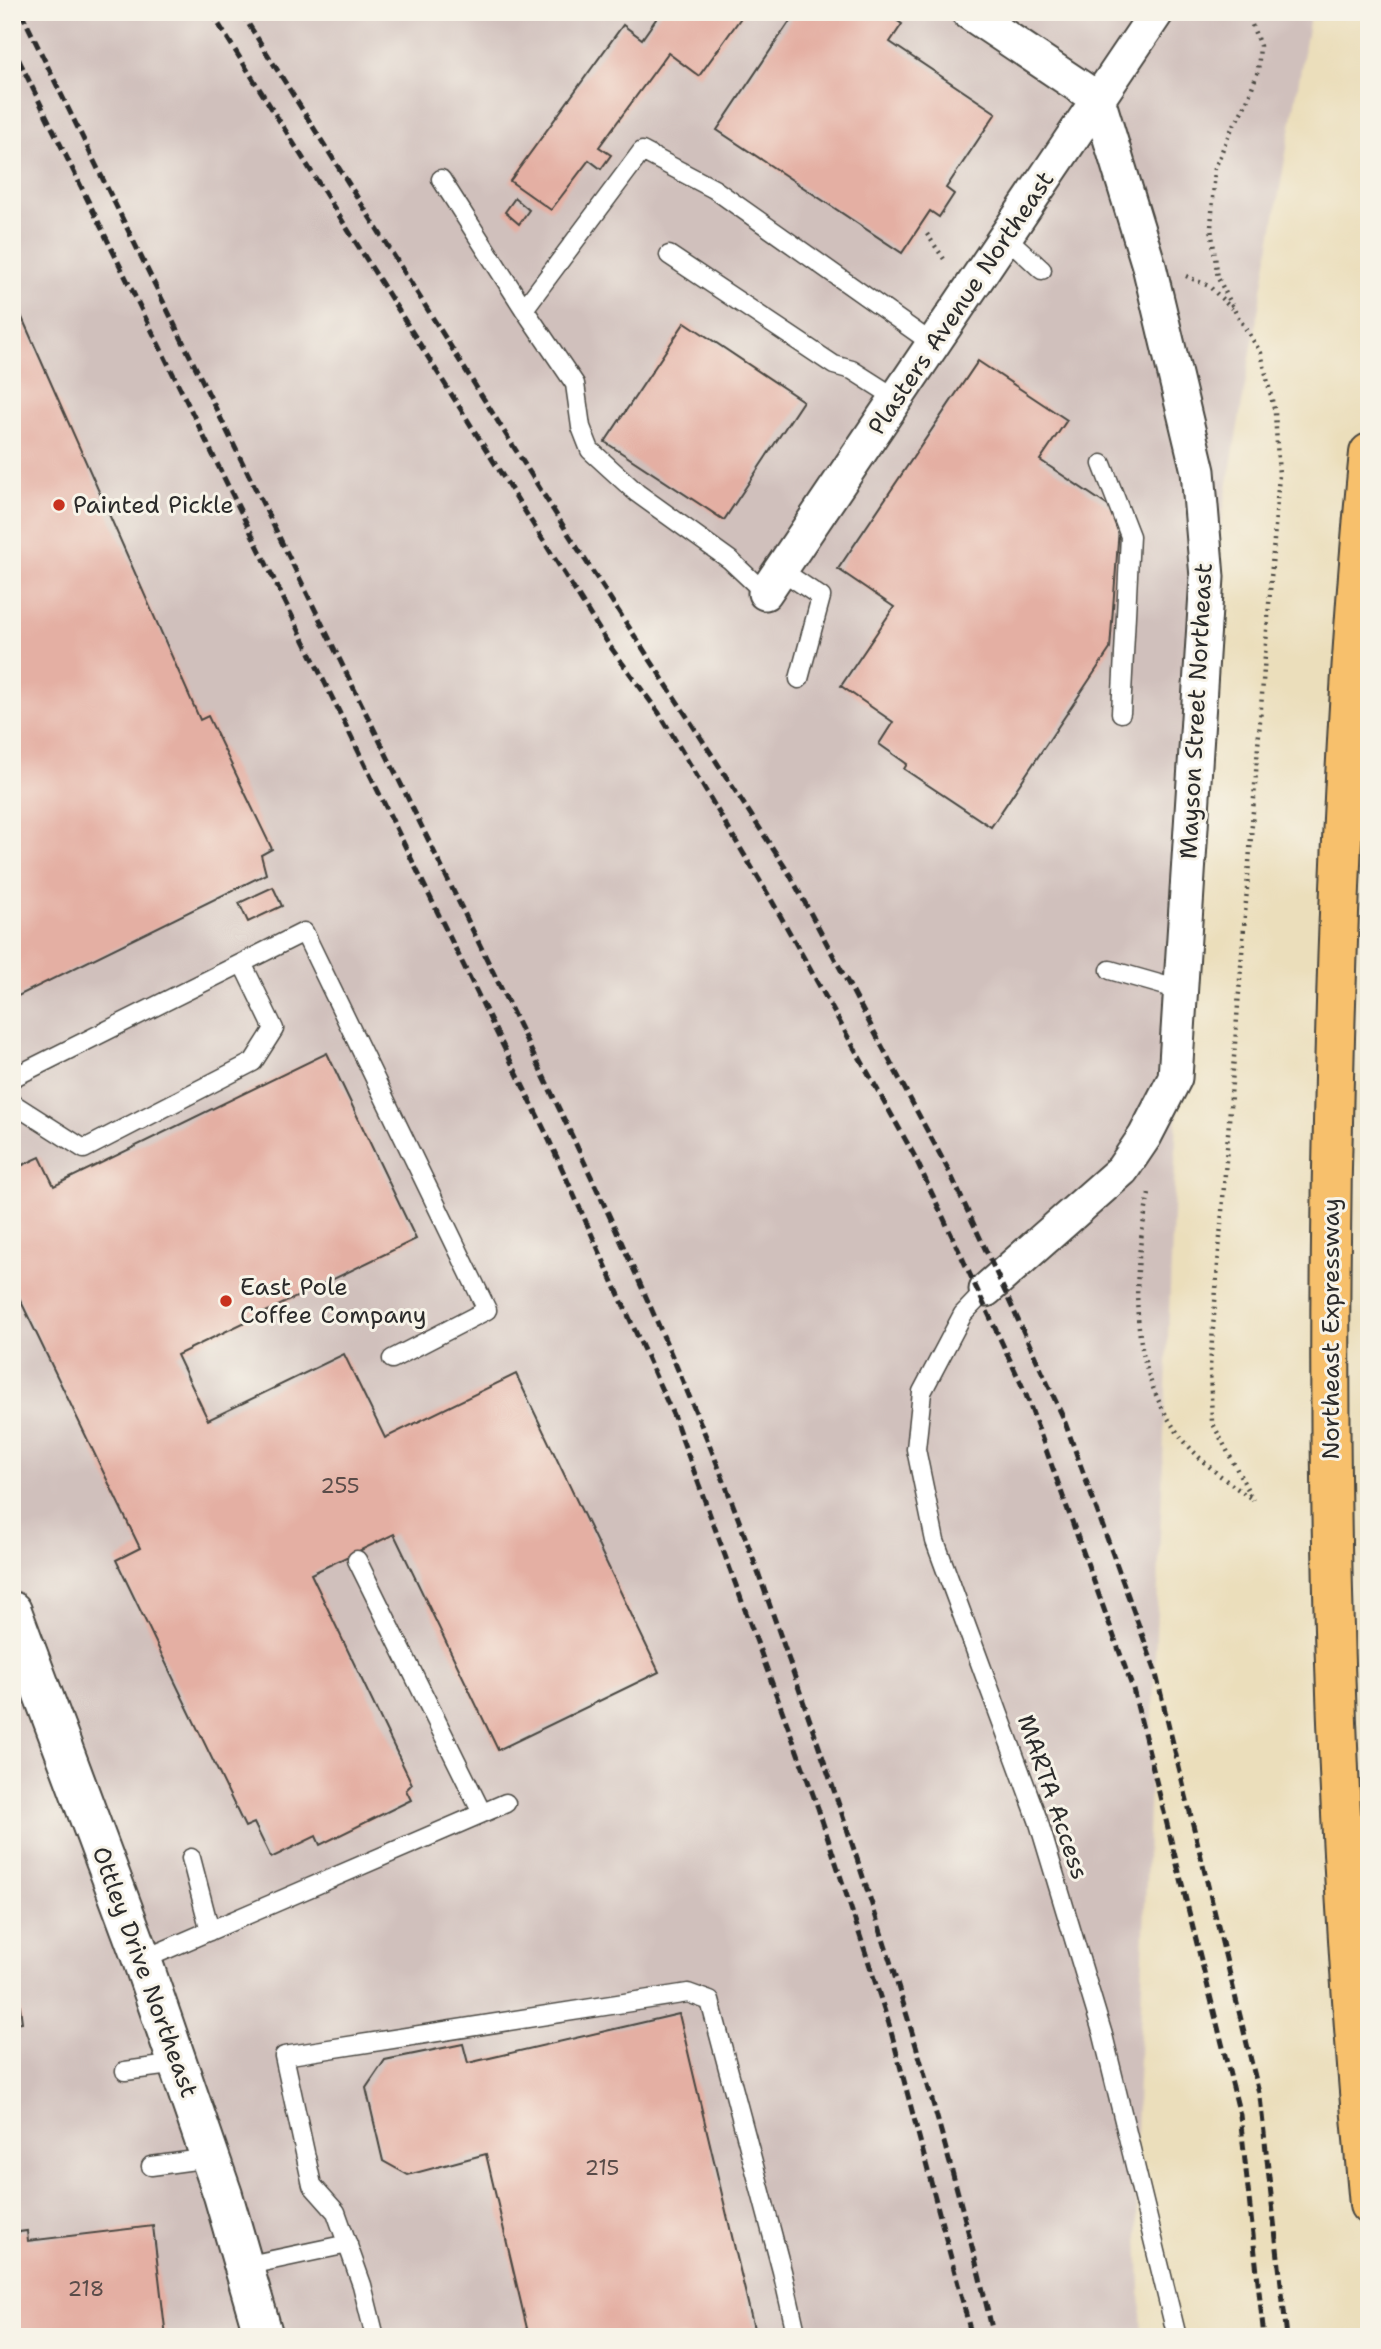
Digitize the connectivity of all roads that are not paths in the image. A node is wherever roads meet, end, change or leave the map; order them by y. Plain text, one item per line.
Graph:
1 (968, 12) edge
2 (1157, 12) edge
3 (1098, 99) junction
4 (441, 179) dead end
5 (1006, 236) junction
6 (669, 255) dead end
7 (1042, 270) dead end
8 (524, 309) junction
9 (933, 344) junction
10 (896, 398) junction
11 (1369, 453) edge
12 (1102, 464) dead end
13 (773, 582) junction
14 (799, 679) dead end
15 (1121, 713) dead end
16 (242, 963) junction
17 (1110, 970) dead end
18 (1180, 990) junction
19 (12, 1079) edge
20 (12, 1102) edge
21 (986, 1290) joint
22 (392, 1359) dead end
23 (357, 1560) dead end
24 (12, 1611) edge
25 (506, 1803) dead end
26 (482, 1814) junction
27 (191, 1858) dead end
28 (210, 1931) junction
29 (142, 1960) junction
30 (178, 2064) junction
31 (125, 2071) dead end
32 (210, 2158) junction
33 (151, 2166) dead end
34 (1369, 2205) edge
35 (348, 2244) junction
36 (244, 2266) junction
37 (264, 2337) edge
38 (375, 2337) edge
39 (797, 2337) edge
40 (1177, 2337) edge

1 - 3 street
2 - 3 street, Plasters Avenue Northeast
3 - 5 street, Plasters Avenue Northeast
3 - 18 street, Mayson Street Northeast
4 - 8 lane
5 - 7 lane
5 - 9 street, Plasters Avenue Northeast
6 - 10 lane
8 - 9 lane
8 - 13 lane
9 - 10 street, Plasters Avenue Northeast
10 - 13 street, Plasters Avenue Northeast
11 - 34 highway, Northeast Expressway
12 - 15 lane
13 - 14 lane
16 - 19 lane
16 - 20 lane
16 - 22 lane
17 - 18 lane
18 - 21 street, Mayson Street Northeast
21 - 40 lane, MARTA Access
23 - 26 lane
24 - 29 street, Ottley Drive Northeast
25 - 26 lane
26 - 28 lane
27 - 28 lane
28 - 29 lane
29 - 30 street, Ottley Drive Northeast
30 - 31 lane
30 - 32 street, Ottley Drive Northeast
32 - 33 lane
32 - 36 street, Ottley Drive Northeast
35 - 36 lane
35 - 38 lane
35 - 39 lane
36 - 37 street, Ottley Drive Northeast

